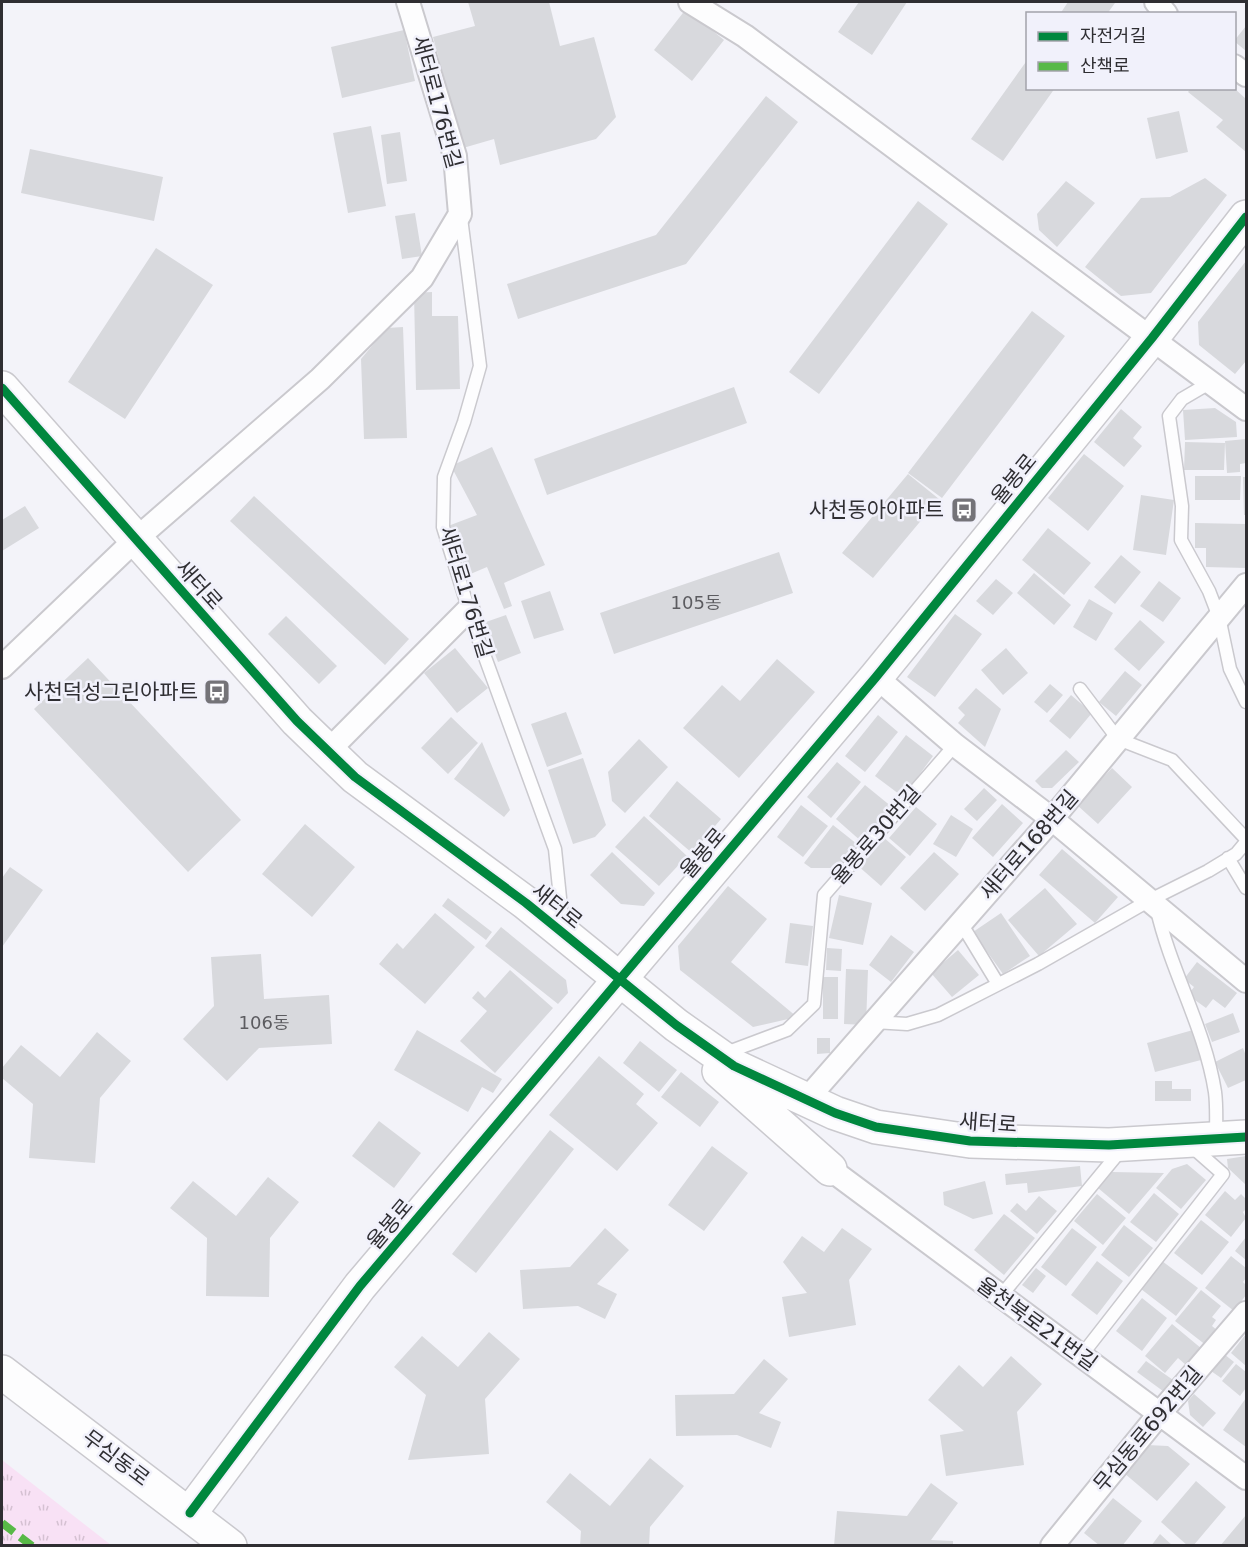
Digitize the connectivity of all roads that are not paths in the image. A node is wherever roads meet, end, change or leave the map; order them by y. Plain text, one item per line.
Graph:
1 (408, 2) edge
2 (690, 2) edge
3 (460, 214) junction
4 (1246, 217) edge
5 (1152, 338) junction
6 (1211, 382) junction
7 (2, 388) edge
8 (1246, 409) edge
9 (135, 540) junction
10 (1246, 585) edge
11 (468, 610) junction
12 (1219, 618) junction
13 (2, 667) edge
14 (876, 677) junction
15 (1080, 689) dead end
16 (1246, 702) edge
17 (1118, 739) junction
18 (955, 746) junction
19 (328, 751) junction
20 (1052, 819) junction
21 (1246, 841) edge
22 (1228, 858) junction
23 (1246, 888) edge
24 (1153, 902) junction
25 (961, 923) junction
26 (564, 934) junction
27 (620, 980) junction
28 (1246, 981) edge
29 (998, 984) junction
30 (651, 1005) junction
31 (874, 1022) junction
32 (719, 1055) junction
33 (806, 1100) junction
34 (862, 1123) junction
35 (1216, 1139) edge
36 (1126, 1144) junction
37 (830, 1169) junction
38 (1000, 1297) junction
39 (1246, 1313) edge
40 (1081, 1356) junction
41 (2, 1372) edge
42 (1160, 1413) junction
43 (1246, 1478) edge
44 (190, 1513) junction
45 (230, 1545) edge
46 (1052, 1545) edge

1 - 3 street, 새터로176번길
2 - 5 street
3 - 9 street
3 - 11 lane, 새터로176번길
4 - 5 street, 율봉로
5 - 6 street
5 - 14 street, 율봉로
6 - 8 street
6 - 12 lane
7 - 9 street, 새터로
9 - 13 street
9 - 19 street, 새터로
10 - 12 street, 새터로168번길
11 - 19 street
11 - 26 lane, 새터로176번길
12 - 16 lane
12 - 17 street, 새터로168번길
14 - 18 street
14 - 27 street, 율봉로
15 - 17 lane
17 - 20 street, 새터로168번길
17 - 21 lane
18 - 20 street
18 - 32 lane, 율봉로30번길
19 - 26 street, 새터로
20 - 24 street
20 - 25 street, 새터로168번길
21 - 22 lane
22 - 23 lane
22 - 24 lane
24 - 28 street
24 - 29 lane
24 - 35 lane
25 - 29 lane
25 - 31 street, 새터로168번길
26 - 27 street, 새터로
27 - 30 street, 새터로
27 - 44 street, 율봉로
29 - 31 lane
30 - 32 street, 새터로
30 - 37 street
31 - 33 street, 새터로168번길
32 - 33 street, 새터로
33 - 34 street, 새터로
34 - 36 street, 새터로
34 - 37 street
35 - 36 street, 새터로
35 - 40 lane
36 - 38 lane
37 - 38 street, 율천북로21번길
38 - 40 street, 율천북로21번길
39 - 42 street, 무심동로692번길
40 - 42 street, 율천북로21번길
41 - 44 street, 무심동로
42 - 43 street, 율천북로21번길
42 - 46 street, 무심동로692번길
44 - 45 street, 무심동로

